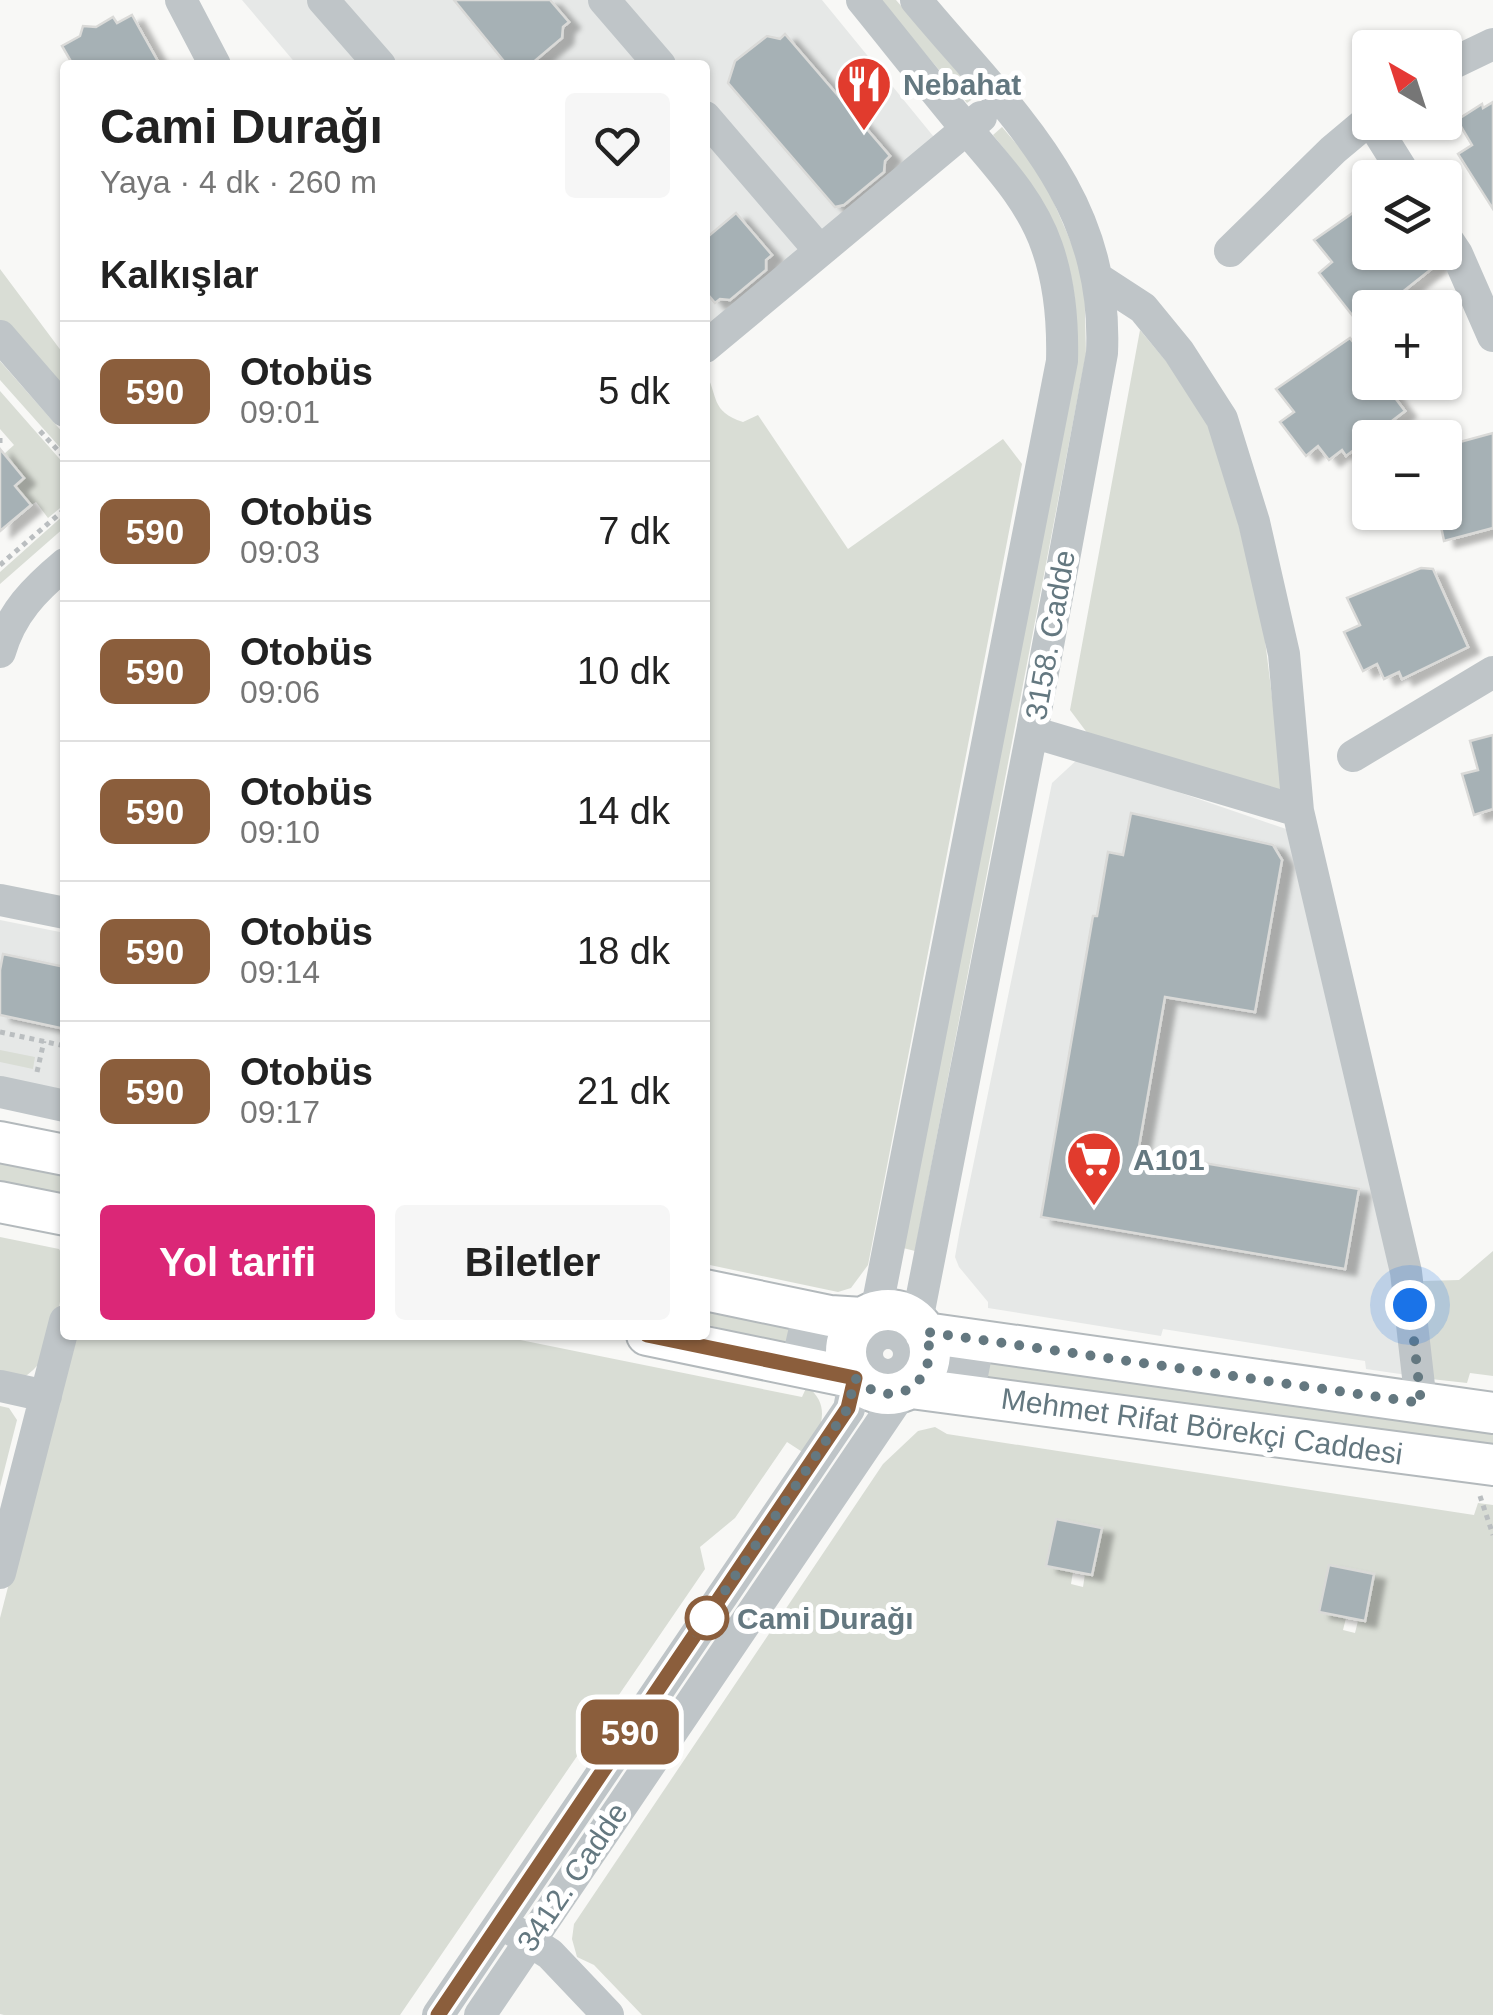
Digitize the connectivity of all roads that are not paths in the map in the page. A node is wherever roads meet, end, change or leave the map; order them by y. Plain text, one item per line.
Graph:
1 (181, 0) edge
2 (324, 0) edge
3 (604, 0) edge
4 (862, 0) edge
5 (916, 0) edge
6 (1493, 44) edge
7 (1462, 59) edge
8 (212, 60) edge
9 (376, 60) edge
10 (656, 60) edge
11 (1000, 102) junction
12 (710, 123) edge
13 (966, 129) junction
14 (1352, 137) edge
15 (820, 251) junction
16 (1230, 252) dead end
17 (1462, 267) edge
18 (1100, 280) junction
19 (0, 336) edge
20 (1493, 336) edge
21 (710, 342) edge
22 (60, 405) edge
23 (60, 569) edge
24 (0, 651) edge
25 (1493, 672) edge
26 (1032, 732) junction
27 (1353, 756) dead end
28 (1298, 811) junction
29 (0, 900) edge
30 (60, 912) edge
31 (0, 1092) edge
32 (60, 1105) edge
33 (0, 1142) edge
34 (60, 1154) edge
35 (0, 1202) edge
36 (60, 1213) edge
37 (710, 1291) edge
38 (895, 1316) junction
39 (60, 1340) edge
40 (671, 1340) edge
41 (855, 1378) junction
42 (906, 1382) junction
43 (0, 1386) edge
44 (46, 1396) junction
45 (1421, 1403) junction
46 (1493, 1413) edge
47 (1493, 1465) edge
48 (0, 1573) edge
49 (500, 1923) junction
50 (529, 1939) junction
51 (438, 2015) edge
52 (480, 2015) edge
53 (608, 2015) edge

1 - 8 street
2 - 9 street
3 - 10 street
4 - 13 street, 3158. Cadde
5 - 11 street, 3158. Cadde
6 - 7 street
11 - 13 street
11 - 18 street, 3158. Cadde
12 - 15 street
13 - 15 street
13 - 38 street, 3158. Cadde
14 - 16 street
15 - 21 street
17 - 20 street
18 - 26 street, 3158. Cadde
18 - 28 street
19 - 22 street
23 - 24 street
25 - 27 street
26 - 28 street
26 - 38 street, 3158. Cadde
28 - 45 street
29 - 30 street
31 - 32 street
33 - 34 main road
35 - 36 main road
37 - 38 main road, Mehmet Rifat Börekçi Caddesi
38 - 41 main road
38 - 42 main road
38 - 45 main road, Mehmet Rifat Börekçi Caddesi
39 - 44 street
40 - 41 main road
41 - 42 main road
41 - 49 street, 3412. Cadde
42 - 47 main road, Mehmet Rifat Börekçi Caddesi
42 - 50 street, 3412. Cadde
43 - 44 street
44 - 48 street
45 - 46 main road, Mehmet Rifat Börekçi Caddesi
49 - 50 street
49 - 51 street, 3412. Cadde
50 - 52 street, 3412. Cadde
50 - 53 street

